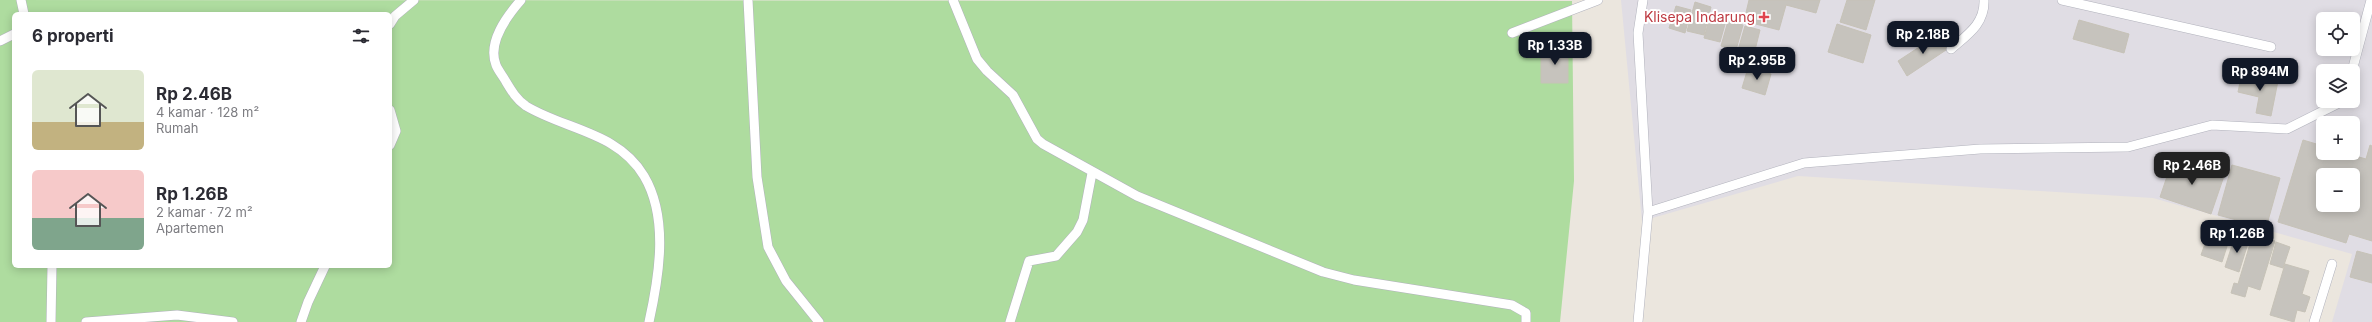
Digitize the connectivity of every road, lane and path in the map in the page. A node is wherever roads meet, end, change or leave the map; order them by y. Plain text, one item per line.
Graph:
1 (21, 0) edge
2 (414, 0) edge
3 (521, 0) edge
4 (748, 0) edge
5 (953, 0) edge
6 (1598, 0) edge
7 (1643, 0) edge
8 (1984, 0) edge
9 (2062, 0) edge
10 (2371, 0) edge
11 (24, 12) edge
12 (392, 21) edge
13 (1512, 33) dead end
14 (12, 35) edge
15 (0, 41) edge
16 (2271, 47) dead end
17 (1951, 50) dead end
18 (2354, 64) edge
19 (2329, 108) edge
20 (392, 117) edge
21 (392, 140) edge
22 (1092, 173) junction
23 (1648, 212) junction
24 (2332, 264) dead end
25 (52, 268) edge
26 (324, 268) edge
27 (214, 320) edge
28 (51, 322) edge
29 (86, 322) edge
30 (233, 322) edge
31 (301, 322) edge
32 (649, 322) edge
33 (819, 322) edge
34 (1010, 322) edge
35 (1526, 322) edge
36 (1638, 322) edge
37 (2314, 322) edge

1 - 11 lane
2 - 12 lane
3 - 32 lane
4 - 33 lane
5 - 22 lane
6 - 13 lane
7 - 23 lane
8 - 17 lane
9 - 16 lane
10 - 18 lane
14 - 15 lane
19 - 23 lane
20 - 21 lane
22 - 34 lane
22 - 35 lane
23 - 36 lane
24 - 37 lane
25 - 28 lane
26 - 31 lane
27 - 29 lane
27 - 30 lane

